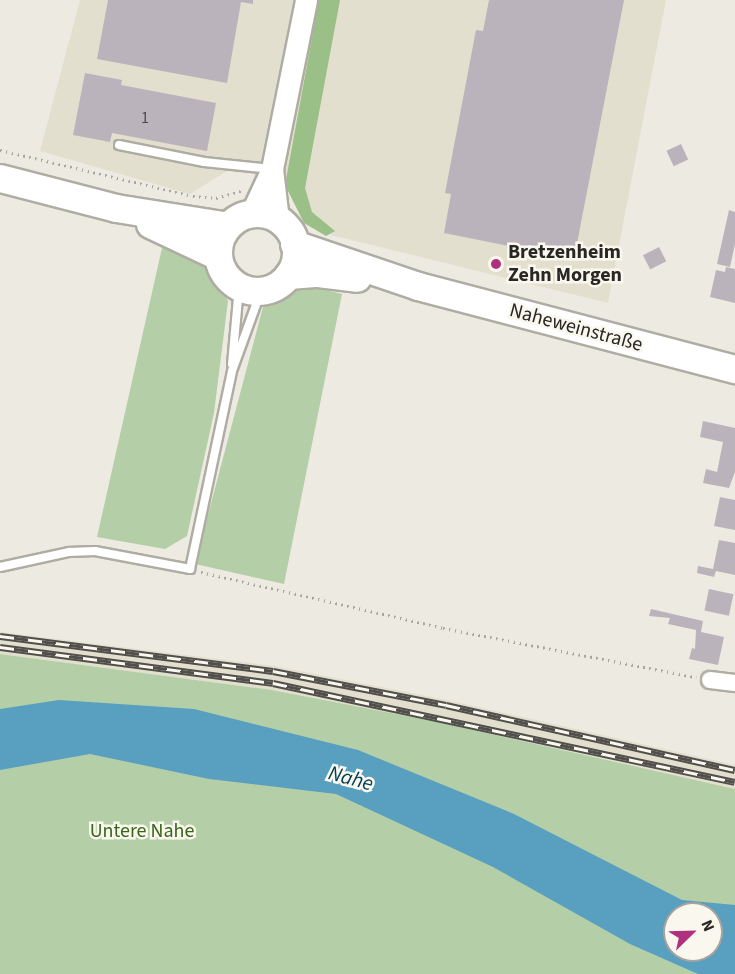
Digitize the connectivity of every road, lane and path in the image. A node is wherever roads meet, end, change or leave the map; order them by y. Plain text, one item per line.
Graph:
1 (306, 0) edge
2 (119, 145) dead end
3 (0, 150) edge
4 (272, 169) junction
5 (0, 178) edge
6 (116, 208) junction
7 (243, 210) junction
8 (278, 220) junction
9 (294, 244) junction
10 (218, 256) junction
11 (288, 275) junction
12 (418, 286) junction
13 (250, 289) junction
14 (735, 369) edge
15 (232, 371) junction
16 (0, 567) edge
17 (190, 569) junction
18 (710, 680) joint
19 (735, 683) edge

1 - 4 street
2 - 4 lane
3 - 7 path
4 - 7 street
4 - 8 street
5 - 6 main road
6 - 7 main road
6 - 10 main road
7 - 8 main road
7 - 10 main road
8 - 9 main road
9 - 11 main road
9 - 12 main road, Naheweinstraße
10 - 13 main road
11 - 12 main road, Naheweinstraße
11 - 13 main road
12 - 14 main road, Naheweinstraße
13 - 15 lane
13 - 15 lane
15 - 17 lane
16 - 17 lane
17 - 18 path
18 - 19 street

